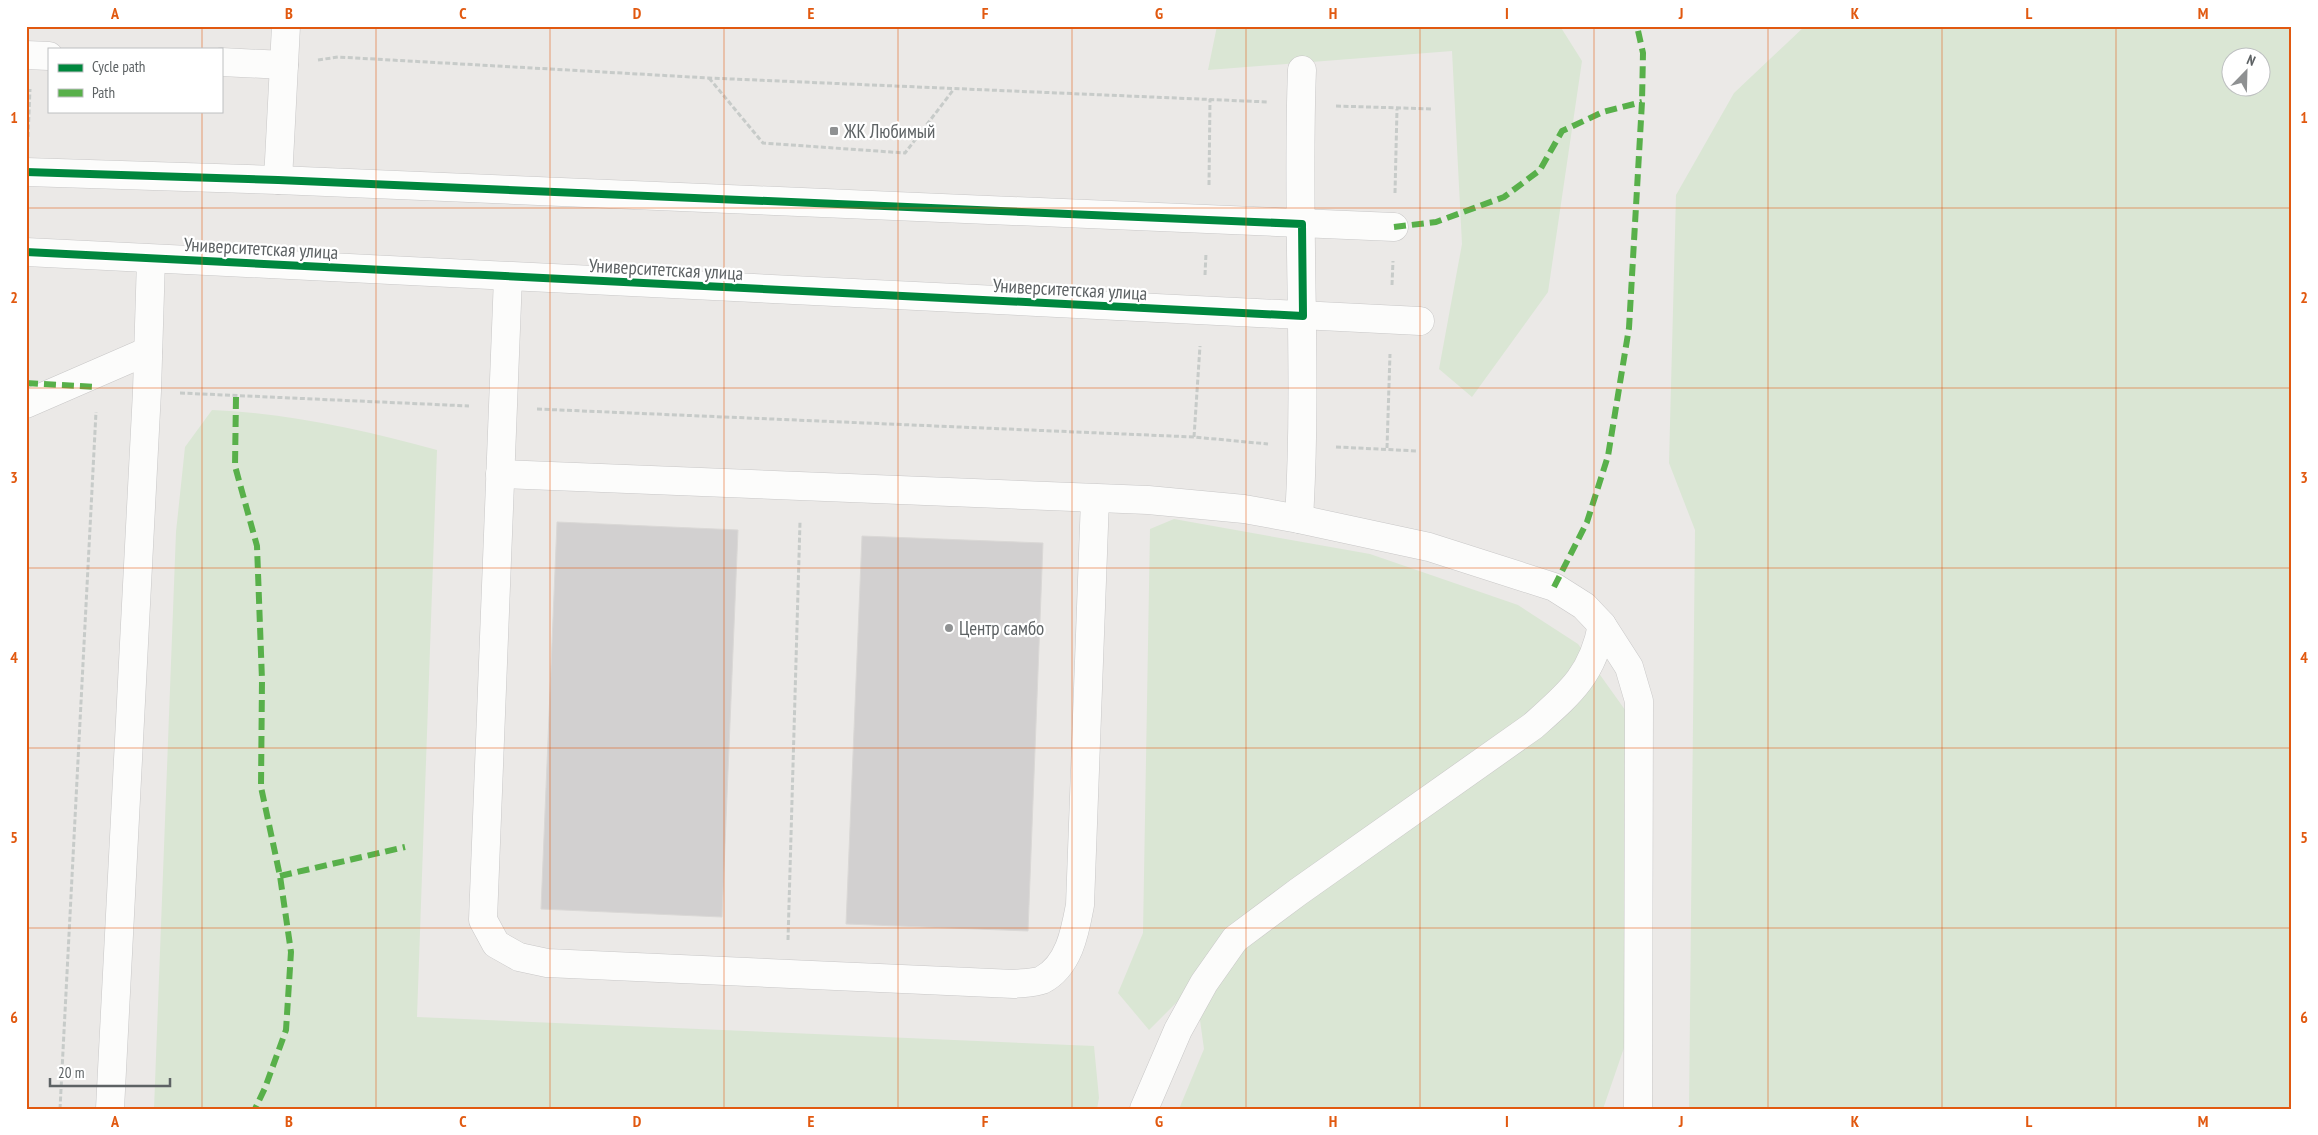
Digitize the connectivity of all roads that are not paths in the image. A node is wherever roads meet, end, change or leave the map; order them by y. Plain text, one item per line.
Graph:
1 (286, 26) edge
2 (222, 62) edge
3 (284, 65) junction
4 (1302, 70) dead end
5 (27, 172) edge
6 (278, 180) junction
7 (1302, 224) junction
8 (1394, 227) road end
9 (26, 252) edge
10 (151, 259) junction
11 (508, 277) junction
12 (1304, 316) junction
13 (1420, 321) dead end
14 (148, 351) junction
15 (26, 404) edge
16 (500, 474) junction
17 (1095, 499) junction
18 (1299, 519) junction
19 (1602, 625) junction
20 (110, 1109) edge
21 (1144, 1109) edge
22 (1638, 1109) edge

1 - 3 street
2 - 3 street
3 - 6 street
4 - 7 street
5 - 6 street
6 - 7 street
7 - 8 street
7 - 12 street
9 - 10 street, Университетская улица
10 - 11 street, Университетская улица
10 - 14 street
11 - 12 street, Университетская улица
11 - 16 street
12 - 13 street, Университетская улица
12 - 18 street
14 - 15 street
14 - 20 street
16 - 17 street
16 - 17 street
17 - 18 street
18 - 19 street
19 - 21 street
19 - 22 street

